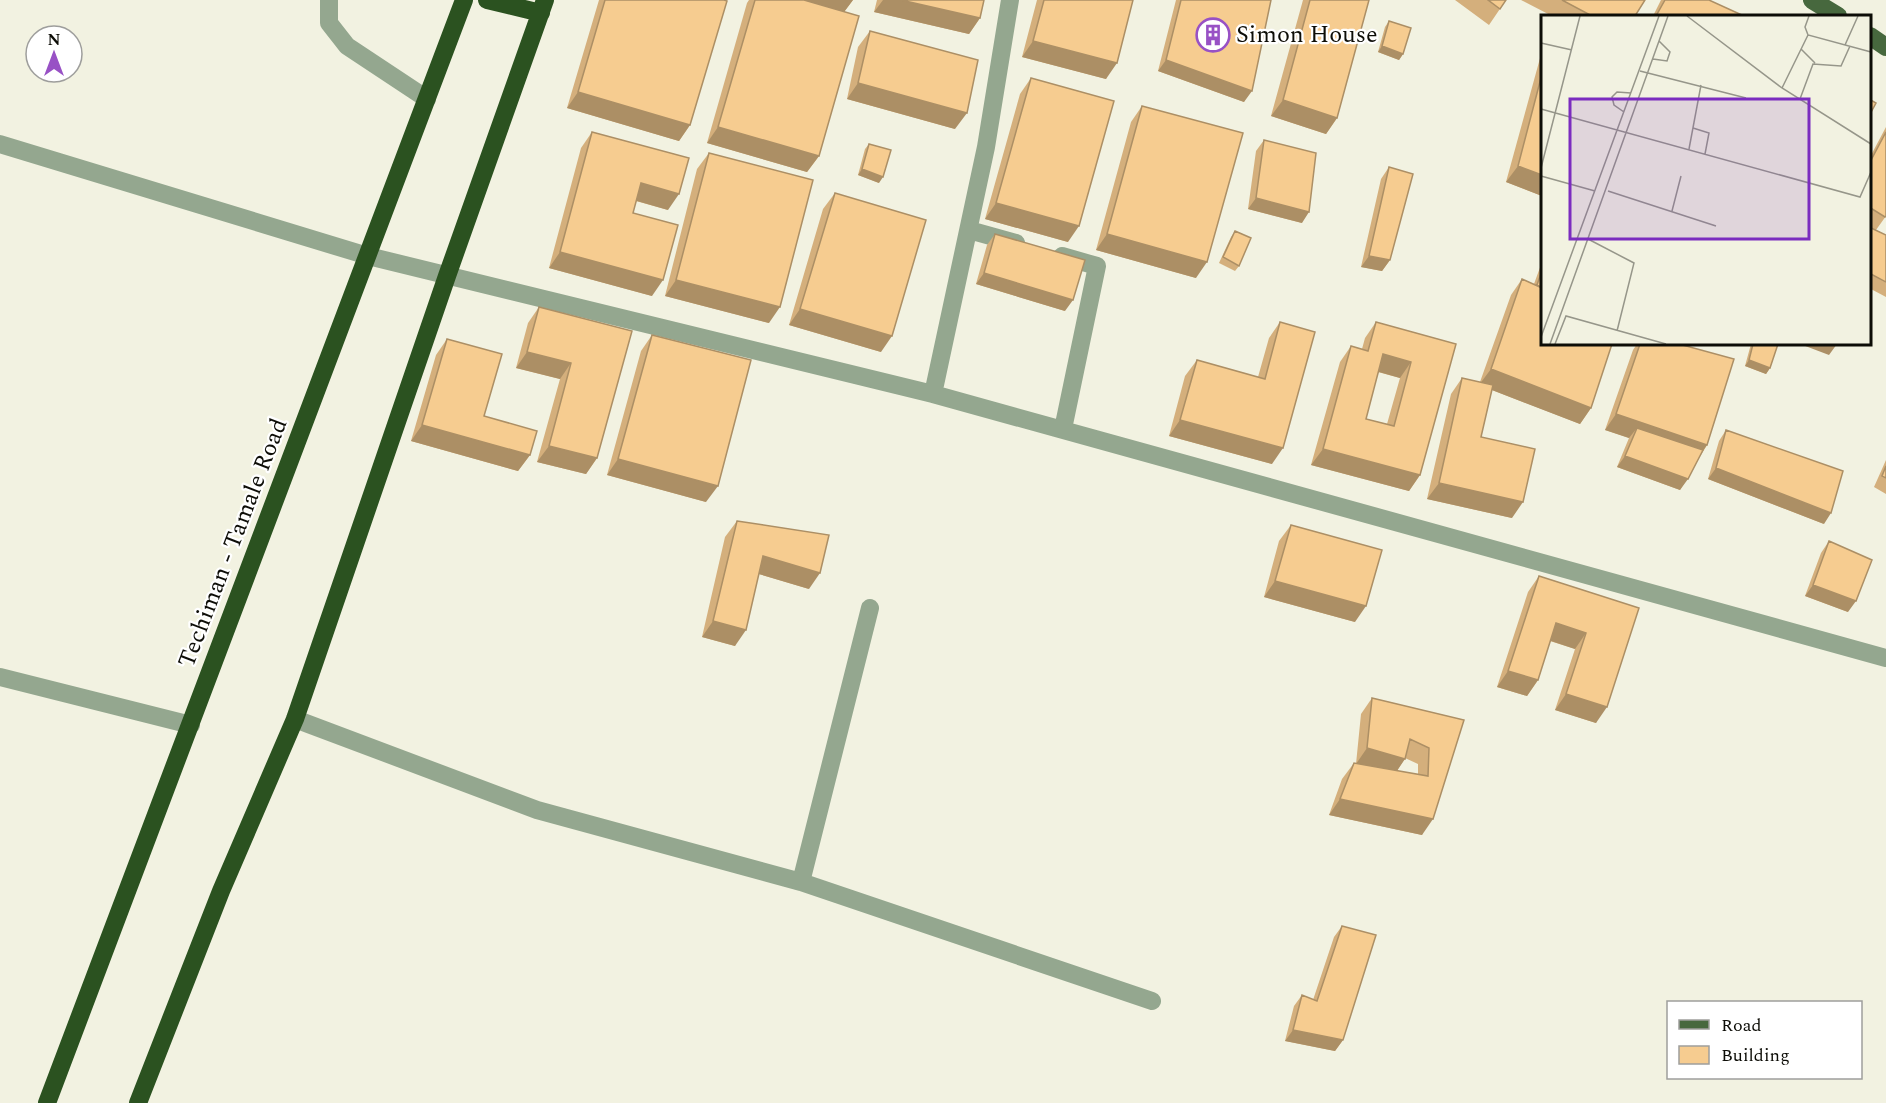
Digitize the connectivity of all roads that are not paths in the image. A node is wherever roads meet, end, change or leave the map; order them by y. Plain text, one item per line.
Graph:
1 (328, 0) edge
2 (464, 0) edge
3 (487, 0) edge
4 (1010, 0) edge
5 (1812, 0) edge
6 (543, 6) edge
7 (1836, 15) edge
8 (1871, 37) edge
9 (1886, 47) edge
10 (427, 99) junction
11 (0, 144) edge
12 (969, 230) junction
13 (368, 256) junction
14 (447, 276) junction
15 (933, 394) junction
16 (1063, 429) junction
17 (870, 608) dead end
18 (1886, 658) edge
19 (0, 677) edge
20 (295, 719) junction
21 (192, 724) junction
22 (801, 882) junction
23 (1152, 1001) dead end
24 (142, 1102) edge
25 (47, 1103) edge

1 - 10 street
2 - 10 highway, Techiman - Tamale Road
3 - 6 highway
4 - 12 street
5 - 7 main road
6 - 14 highway
8 - 9 main road
10 - 13 highway, Techiman - Tamale Road
11 - 13 street
12 - 15 street
12 - 16 street
13 - 14 street
13 - 21 highway, Techiman - Tamale Road
14 - 15 street
14 - 20 highway
15 - 16 street
16 - 18 street
17 - 22 street
19 - 21 street
20 - 22 street
20 - 24 highway
21 - 25 highway, Techiman - Tamale Road
22 - 23 street

